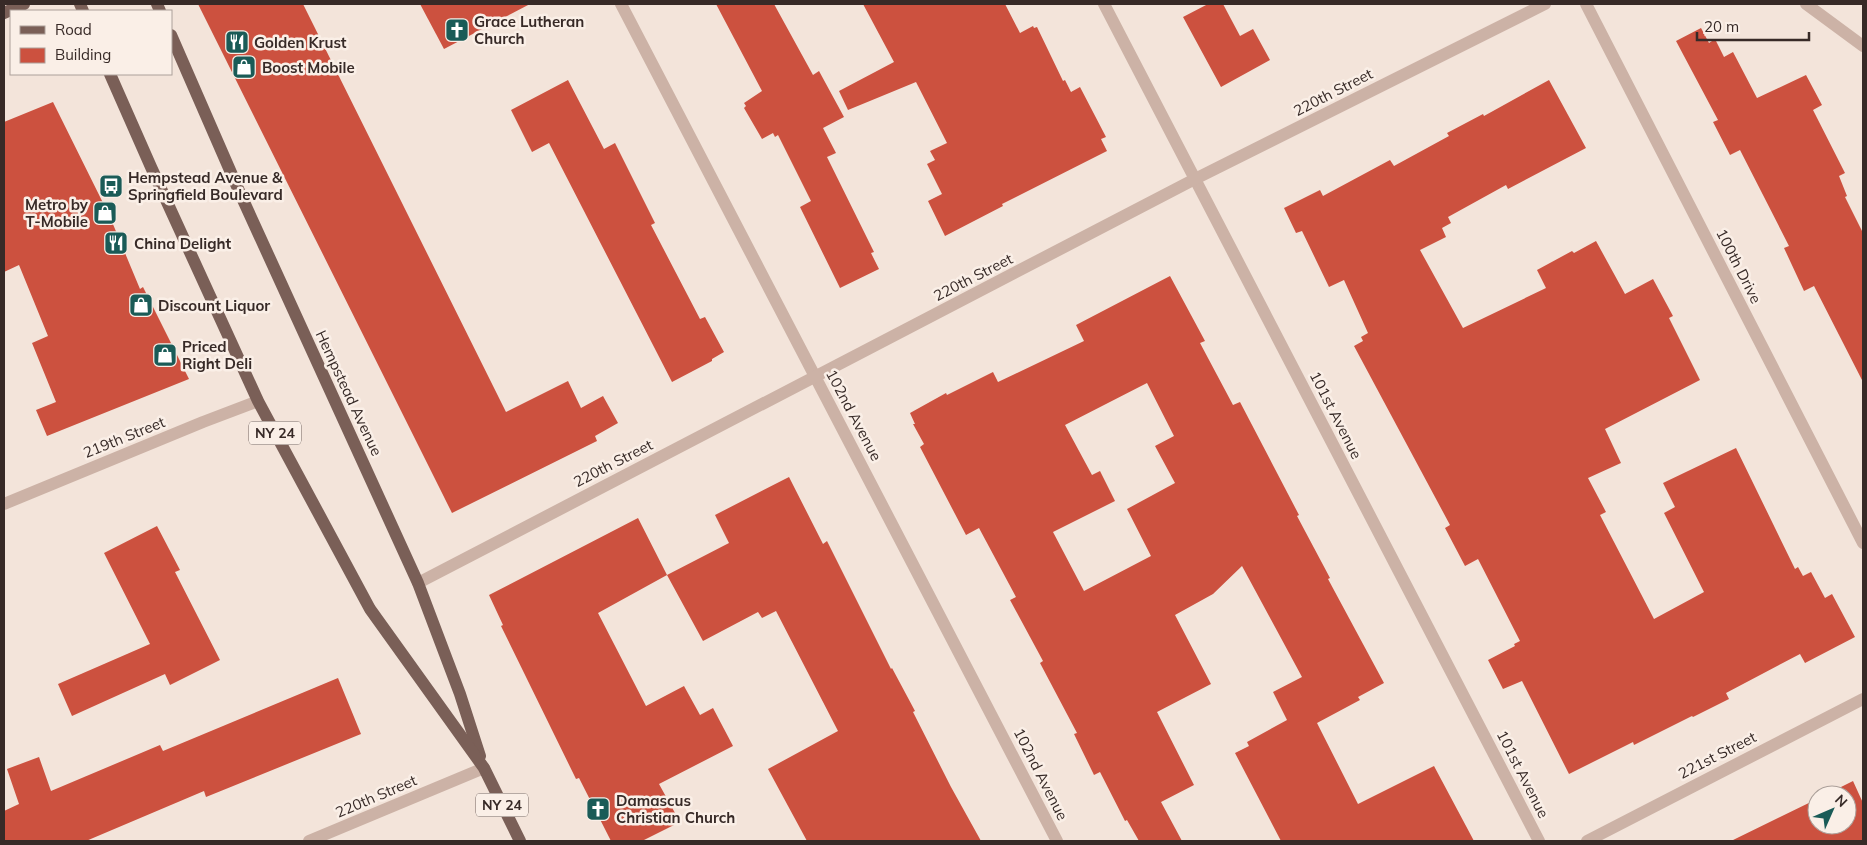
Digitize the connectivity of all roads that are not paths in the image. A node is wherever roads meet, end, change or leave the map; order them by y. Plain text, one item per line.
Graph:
1 (24, 4) edge
2 (621, 4) edge
3 (1104, 4) edge
4 (1545, 4) edge
5 (1586, 4) edge
6 (1806, 4) edge
7 (4, 12) edge
8 (172, 38) edge
9 (1863, 46) edge
10 (110, 75) edge
11 (1195, 179) junction
12 (815, 376) junction
13 (258, 401) junction
14 (4, 504) edge
15 (1863, 543) edge
16 (418, 583) junction
17 (1863, 698) edge
18 (484, 768) junction
19 (309, 841) edge
20 (520, 841) edge
21 (1057, 841) edge
22 (1539, 841) edge
23 (1586, 841) edge

1 - 7 main road
2 - 12 street, 102nd Avenue
3 - 11 street, 101st Avenue
4 - 11 street, 220th Street
5 - 15 street, 100th Drive
6 - 9 street
8 - 16 main road, Hempstead Avenue / NY 24
10 - 13 main road, Hempstead Avenue / NY 24
11 - 12 street, 220th Street
11 - 22 street, 101st Avenue
12 - 16 street, 220th Street
12 - 21 street, 102nd Avenue
13 - 14 street, 219th Street
13 - 18 main road, Hempstead Avenue / NY 24
16 - 18 main road, Hempstead Avenue / NY 24
17 - 23 street, 221st Street
18 - 19 street, 220th Street
18 - 20 main road, Hempstead Avenue / NY 24

